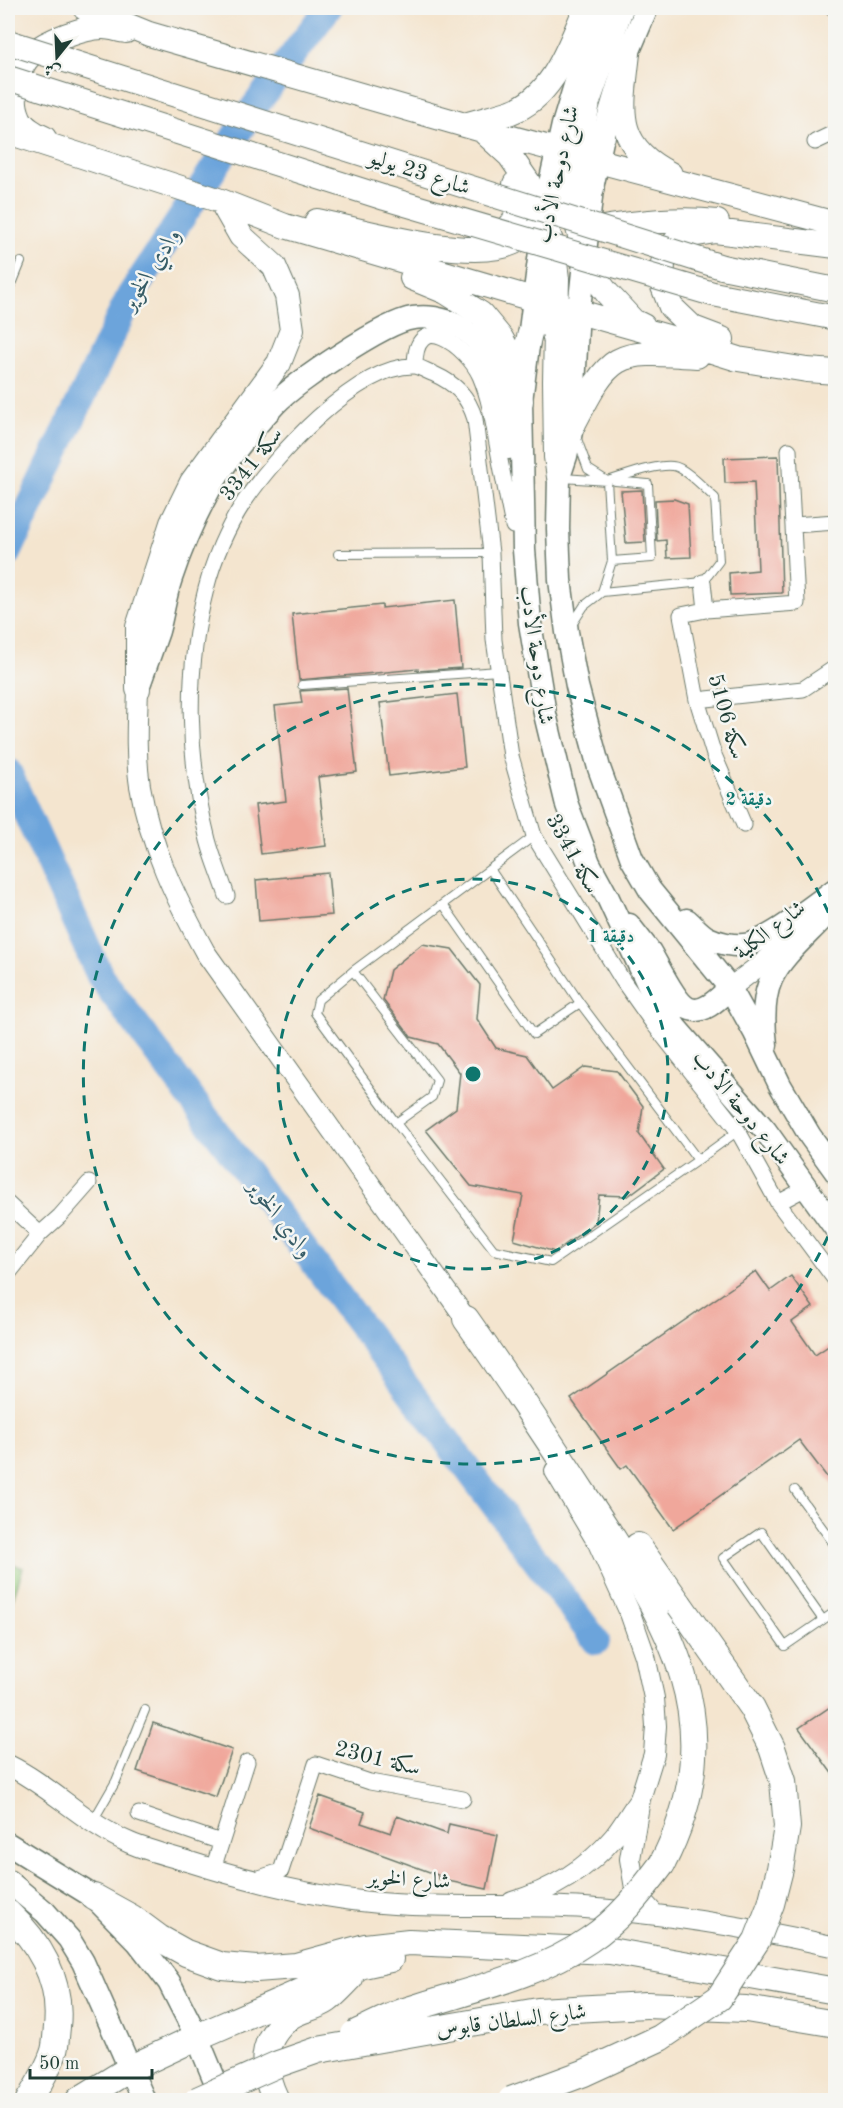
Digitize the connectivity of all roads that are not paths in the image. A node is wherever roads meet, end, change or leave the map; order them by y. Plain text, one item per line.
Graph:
1 (85, 8) edge
2 (586, 8) edge
3 (602, 8) edge
4 (621, 8) edge
5 (647, 8) edge
6 (149, 34) junction
7 (8, 42) edge
8 (628, 53) junction
9 (8, 78) edge
10 (480, 132) junction
11 (836, 132) edge
12 (10, 133) edge
13 (592, 134) junction
14 (815, 142) dead end
15 (81, 156) junction
16 (577, 156) junction
17 (592, 188) junction
18 (702, 190) junction
19 (214, 199) junction
20 (571, 203) junction
21 (544, 223) junction
22 (836, 224) edge
23 (285, 226) junction
24 (836, 235) edge
25 (404, 240) junction
26 (584, 242) junction
27 (836, 246) edge
28 (554, 255) junction
29 (21, 262) dead end
30 (538, 273) junction
31 (836, 290) edge
32 (8, 294) edge
33 (557, 306) junction
34 (836, 318) edge
35 (664, 336) junction
36 (556, 343) junction
37 (527, 346) junction
38 (738, 359) junction
39 (836, 363) edge
40 (414, 366) junction
41 (836, 372) edge
42 (521, 401) junction
43 (572, 427) junction
44 (789, 450) dead end
45 (559, 477) junction
46 (607, 481) junction
47 (836, 522) edge
48 (794, 525) junction
49 (513, 526) junction
50 (525, 550) junction
51 (491, 553) junction
52 (338, 554) dead end
53 (612, 561) junction
54 (704, 582) junction
55 (602, 592) junction
56 (706, 610) junction
57 (567, 632) junction
58 (836, 667) edge
59 (500, 670) junction
60 (302, 685) dead end
61 (138, 689) junction
62 (697, 700) junction
63 (744, 825) dead end
64 (534, 836) junction
65 (490, 869) junction
66 (836, 889) edge
67 (650, 890) junction
68 (227, 896) dead end
69 (608, 898) junction
70 (443, 904) junction
71 (828, 914) edge
72 (658, 966) junction
73 (353, 971) junction
74 (730, 988) junction
75 (580, 1003) junction
76 (768, 1062) junction
77 (396, 1123) junction
78 (738, 1131) junction
79 (698, 1160) junction
80 (836, 1172) edge
81 (89, 1183) dead end
82 (806, 1188) junction
83 (778, 1203) junction
84 (8, 1204) edge
85 (836, 1229) edge
86 (40, 1233) junction
87 (8, 1274) edge
88 (836, 1281) edge
89 (466, 1319) junction
90 (795, 1490) dead end
91 (836, 1547) edge
92 (836, 1611) edge
93 (823, 1620) junction
94 (145, 1710) dead end
95 (247, 1762) dead end
96 (8, 1765) edge
97 (463, 1799) dead end
98 (640, 1799) junction
99 (139, 1814) dead end
100 (93, 1821) junction
101 (221, 1842) junction
102 (8, 1844) edge
103 (213, 1869) junction
104 (253, 1880) junction
105 (8, 1881) edge
106 (94, 1897) junction
107 (500, 1906) junction
108 (8, 1913) edge
109 (653, 1913) junction
110 (452, 1944) junction
111 (836, 1947) edge
112 (363, 1965) junction
113 (836, 1991) edge
114 (836, 2024) edge
115 (197, 2037) junction
116 (318, 2050) junction
117 (131, 2068) junction
118 (29, 2100) edge
119 (79, 2100) edge
120 (144, 2100) edge
121 (197, 2100) edge
122 (223, 2100) edge
123 (276, 2100) edge
124 (511, 2100) edge

1 - 6 main road
2 - 10 main road
3 - 16 main road, شارع دوحة الأدب
4 - 13 main road
5 - 8 main road, شارع دوحة الأدب
6 - 10 main road
6 - 15 main road
7 - 31 main road, شارع 23 يوليو, bridge
8 - 13 main road, شارع دوحة الأدب
8 - 18 main road
9 - 34 main road, شارع 23 يوليو, bridge
10 - 16 main road
10 - 21 main road
10 - 25 main road
11 - 14 street
12 - 15 main road
13 - 16 main road
15 - 19 main road
16 - 17 main road, شارع دوحة الأدب
16 - 18 main road
16 - 20 main road
16 - 21 main road, شارع دوحة الأدب
17 - 20 main road
17 - 26 main road, شارع دوحة الأدب
18 - 22 main road
19 - 23 main road
19 - 25 main road
19 - 61 main road
20 - 21 main road
20 - 26 main road
21 - 25 main road
21 - 28 main road
21 - 30 main road, شارع دوحة الأدب
23 - 33 main road
23 - 42 main road
24 - 26 main road
26 - 28 main road
26 - 33 main road, شارع دوحة الأدب
26 - 35 main road
27 - 39 main road
28 - 30 main road
28 - 33 main road
29 - 32 lane
30 - 33 main road, شارع دوحة الأدب
33 - 35 main road
33 - 36 main road
33 - 37 main road, شارع دوحة الأدب
33 - 43 main road, شارع دوحة الأدب
35 - 38 main road
36 - 37 main road
36 - 45 main road
37 - 42 main road, شارع دوحة الأدب
38 - 41 main road
38 - 43 main road
40 - 49 street
40 - 51 street, سكة 3341
40 - 68 street, سكة 3341
42 - 50 main road, شارع دوحة الأدب
43 - 45 main road, شارع دوحة الأدب
43 - 46 lane
44 - 48 street
45 - 46 lane
45 - 57 main road, شارع دوحة الأدب
46 - 53 lane
46 - 53 lane
46 - 54 lane
47 - 48 street
48 - 56 street
49 - 50 main road
49 - 61 main road
50 - 69 main road, شارع دوحة الأدب
51 - 52 lane
51 - 59 street, سكة 3341
53 - 55 lane
54 - 55 lane
54 - 56 street
55 - 57 lane
56 - 62 street, سكة 5106
57 - 67 main road, شارع دوحة الأدب
58 - 62 street
59 - 60 lane
59 - 64 street, سكة 3341
61 - 89 street
62 - 63 street, سكة 5106
64 - 65 lane
64 - 78 street, سكة 3341
65 - 70 lane
65 - 75 lane
66 - 67 main road
67 - 72 main road
67 - 74 main road, شارع دوحة الأدب
69 - 72 main road
69 - 82 main road, شارع دوحة الأدب
70 - 73 lane
70 - 75 lane
71 - 74 street, شارع الكلية
71 - 76 main road
72 - 74 main road
73 - 77 lane
73 - 77 lane
74 - 76 main road, شارع دوحة الأدب
75 - 79 lane
76 - 80 main road, شارع دوحة الأدب
77 - 79 lane
78 - 79 lane
78 - 83 street, سكة 3341
81 - 86 street
82 - 83 street
82 - 85 main road, شارع دوحة الأدب
83 - 88 street, سكة 3341
84 - 86 street
86 - 87 street
89 - 98 street
89 - 116 highway, bridge
89 - 124 highway, bridge
90 - 91 lane
92 - 93 lane
93 - 93 lane
94 - 100 lane
95 - 101 street
96 - 100 street, شارع الخوير
97 - 104 street, سكة 2301
98 - 107 street
98 - 109 street
99 - 101 street
100 - 103 street, شارع الخوير
101 - 103 street
102 - 106 main road
103 - 104 street, شارع الخوير
104 - 107 street, شارع الخوير
105 - 117 main road
106 - 110 highway
106 - 115 main road
107 - 109 street, شارع الخوير
108 - 118 highway
109 - 111 street, شارع الخوير
110 - 112 highway
110 - 113 highway
112 - 115 highway
112 - 123 highway
114 - 116 highway, شارع السلطان قابوس, bridge
115 - 117 highway
115 - 122 main road
116 - 121 highway, شارع السلطان قابوس, bridge
117 - 119 highway
117 - 120 main road

